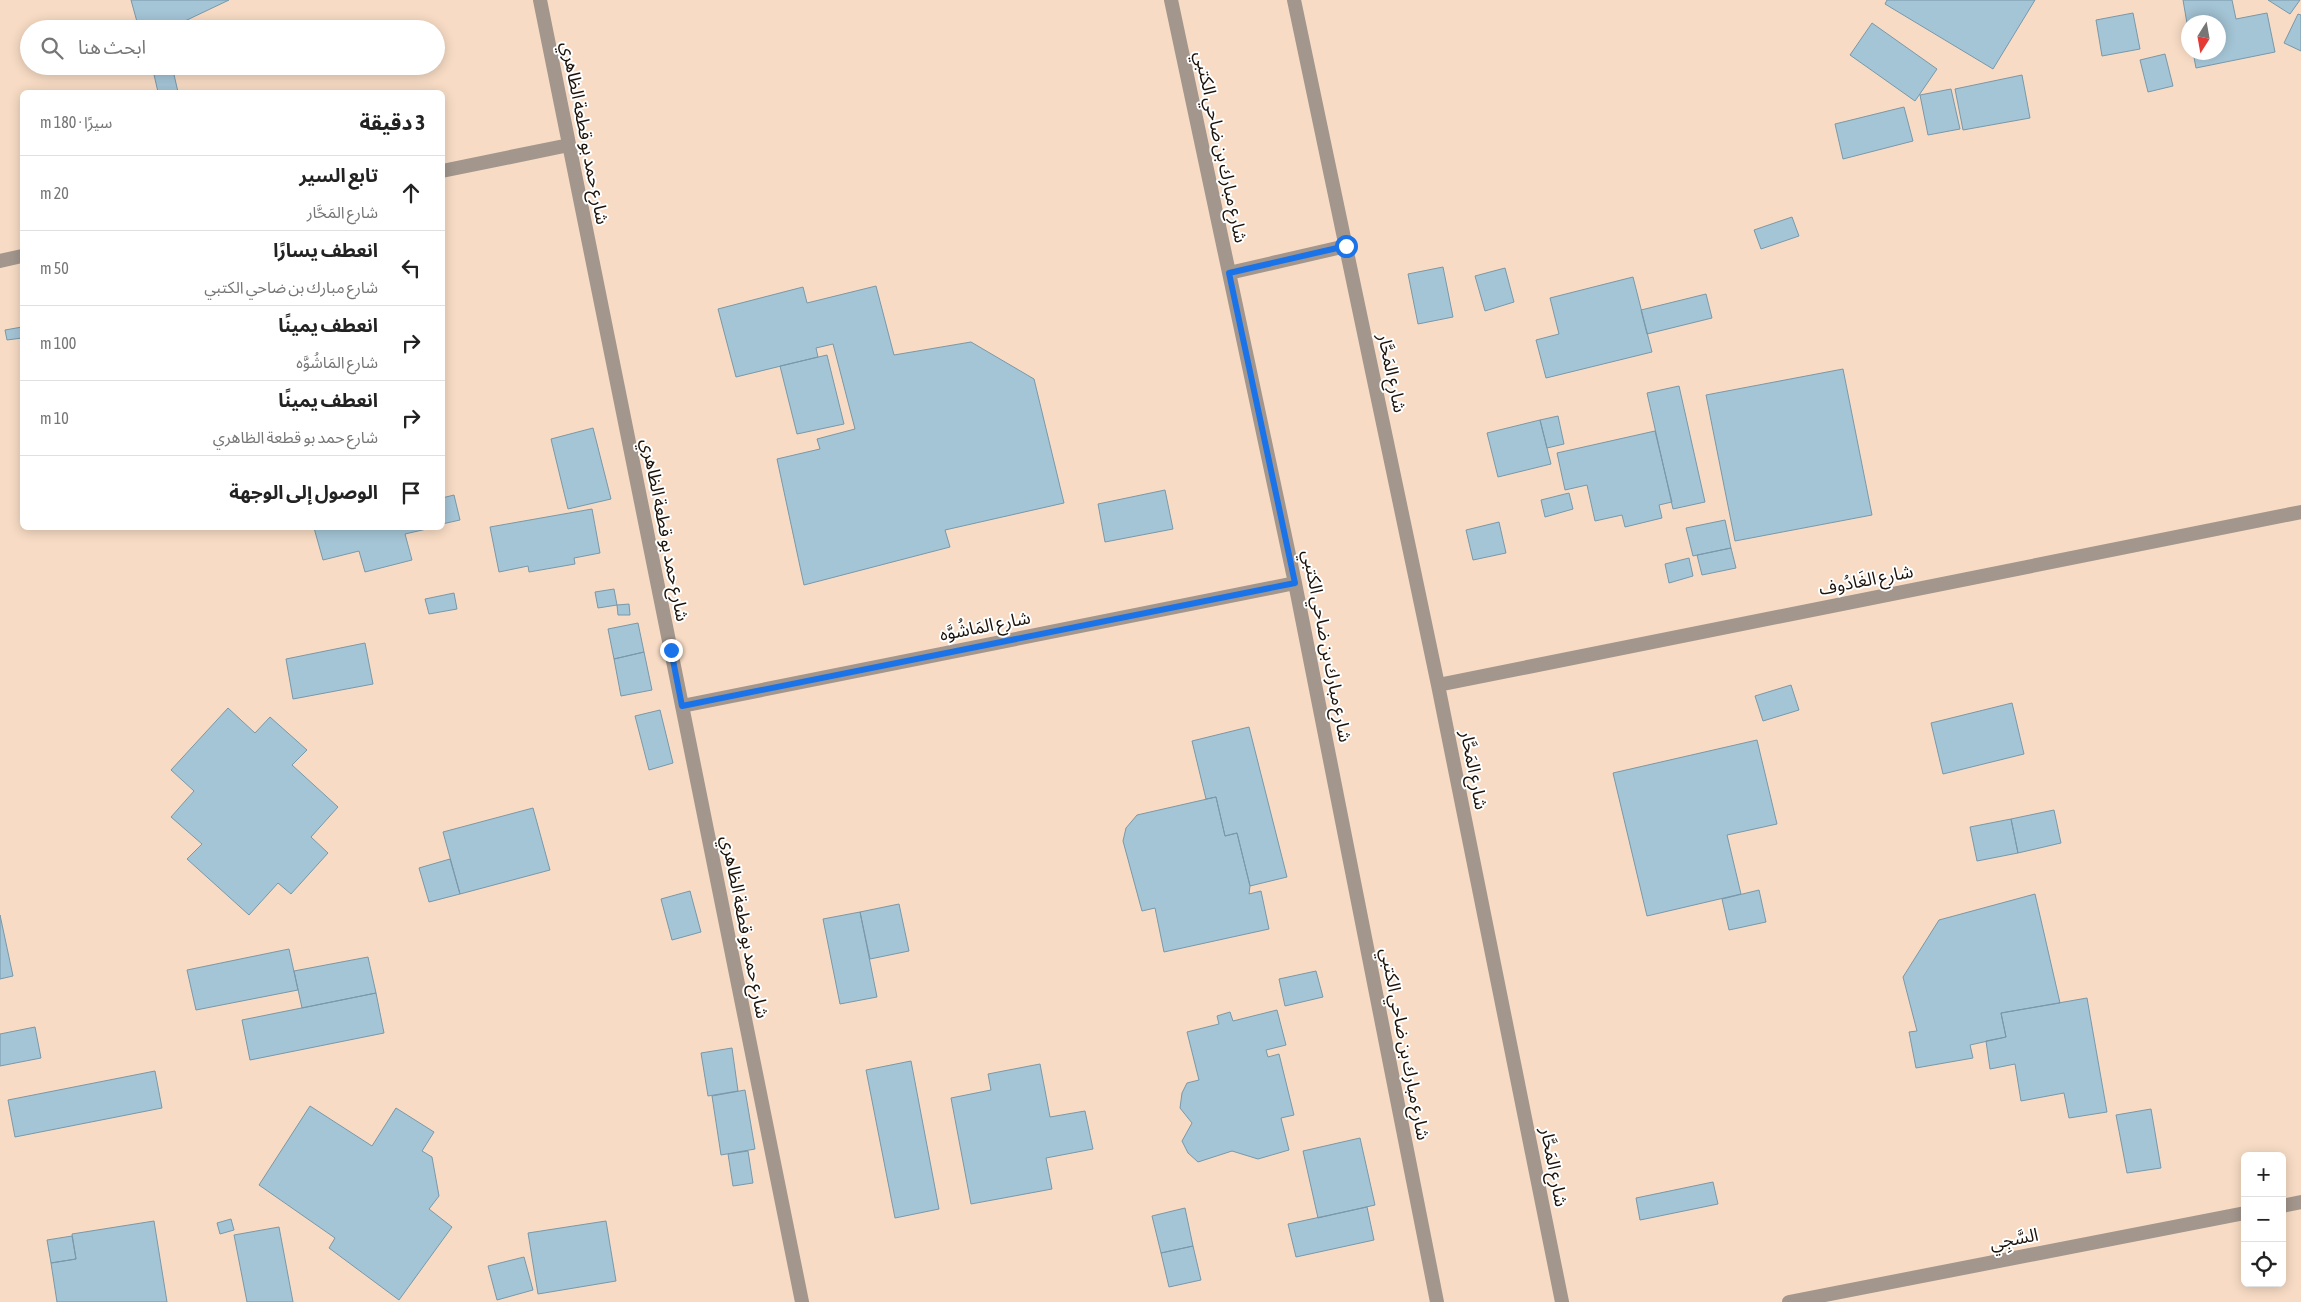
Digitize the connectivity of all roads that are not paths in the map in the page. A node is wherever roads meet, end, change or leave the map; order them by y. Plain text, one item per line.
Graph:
1 (540, 0) edge
2 (1171, 0) edge
3 (1294, 0) edge
4 (569, 145) junction
5 (445, 170) edge
6 (1346, 246) junction
7 (20, 256) edge
8 (0, 261) edge
9 (1229, 273) junction
10 (2301, 512) edge
11 (1295, 583) junction
12 (1438, 685) junction
13 (682, 706) junction
14 (2301, 1202) edge
15 (2286, 1205) edge
16 (2241, 1214) edge
17 (802, 1302) edge
18 (1437, 1302) edge
19 (1562, 1302) edge
20 (1790, 1302) edge

1 - 4 street, شارع حمد بو قطعة الظاهري
2 - 9 street, شارع مبارك بن ضاحي الكتبي
3 - 6 street, شارع المَحَّار
4 - 5 street
4 - 13 street, شارع حمد بو قطعة الظاهري
6 - 9 street
6 - 12 street, شارع المَحَّار
7 - 8 street
9 - 11 street, شارع مبارك بن ضاحي الكتبي
10 - 12 street, شارع الغَادُوف
11 - 13 street, شارع المَاشُوَّه
11 - 18 street, شارع مبارك بن ضاحي الكتبي
12 - 19 street, شارع المَحَّار
13 - 17 street, شارع حمد بو قطعة الظاهري
14 - 15 street
16 - 20 street, السَّجِي

